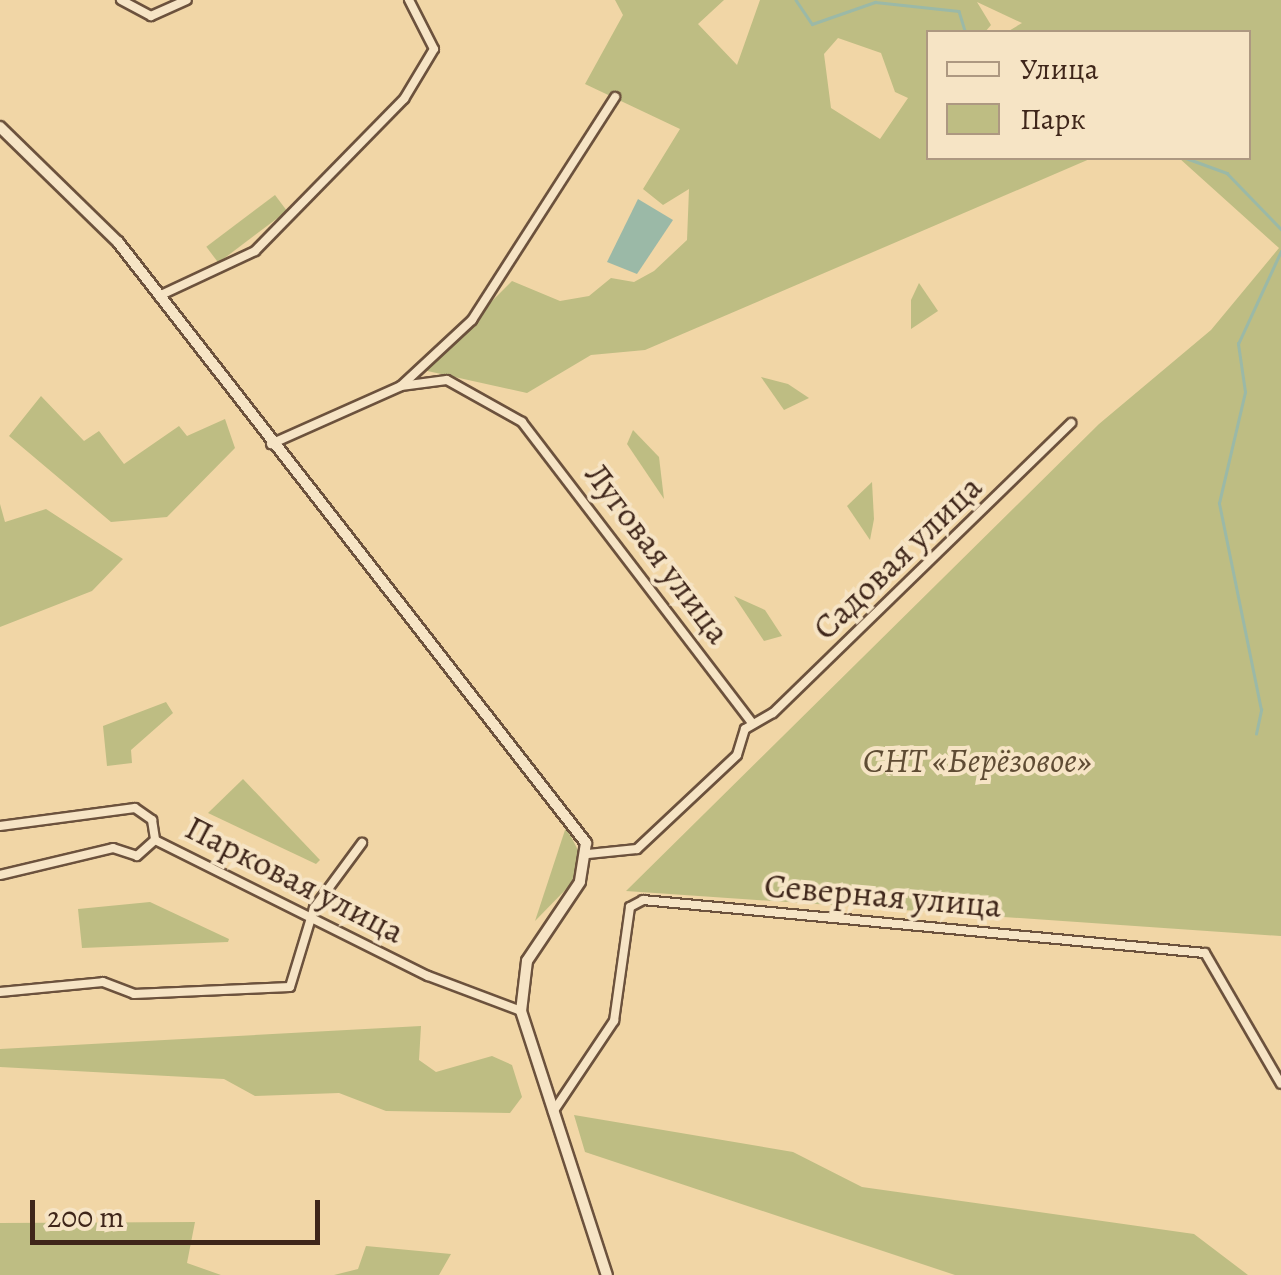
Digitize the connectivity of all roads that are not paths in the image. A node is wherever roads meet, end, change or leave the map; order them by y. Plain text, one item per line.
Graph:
1 (121, 0) edge
2 (187, 0) edge
3 (409, 0) edge
4 (614, 96) dead end
5 (0, 127) edge
6 (156, 297) junction
7 (401, 386) junction
8 (1071, 423) dead end
9 (271, 444) junction
10 (752, 723) junction
11 (0, 826) edge
12 (155, 840) junction
13 (362, 843) dead end
14 (588, 854) junction
15 (0, 875) edge
16 (311, 915) junction
17 (0, 992) edge
18 (522, 1011) junction
19 (1281, 1084) edge
20 (553, 1112) junction
21 (607, 1275) edge

1 - 2 street
3 - 6 street
4 - 7 street
5 - 6 street
6 - 9 street
7 - 9 street
7 - 10 street, Луговая улица
8 - 10 street, Садовая улица
9 - 14 street
10 - 14 street, Садовая улица
11 - 12 street, Парковая улица
12 - 15 street
12 - 16 street, Парковая улица
13 - 16 street
14 - 18 street
16 - 17 street
16 - 18 street, Парковая улица
18 - 20 street
19 - 20 street, Северная улица
20 - 21 street

